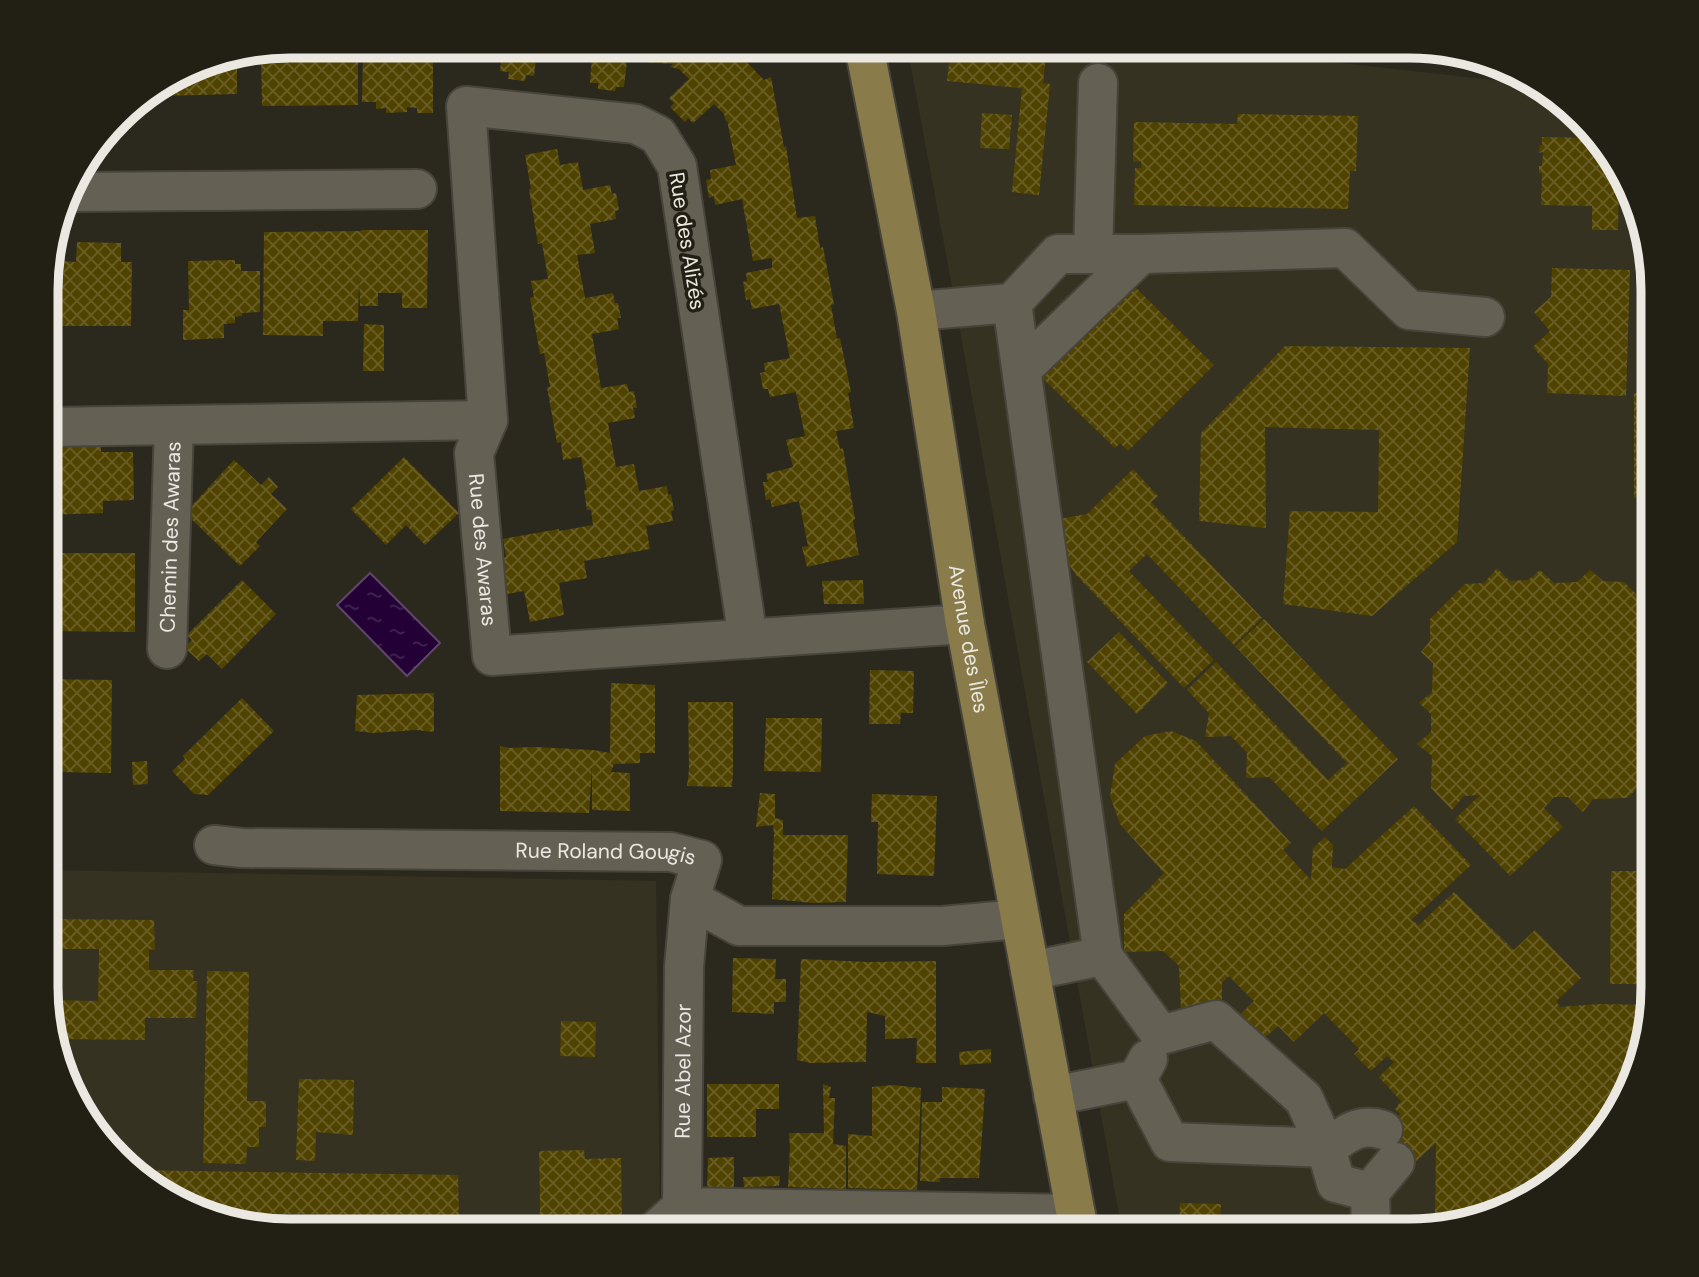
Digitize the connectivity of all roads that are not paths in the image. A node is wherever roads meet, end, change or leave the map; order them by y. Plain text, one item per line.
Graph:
1 (866, 58) edge
2 (1098, 83) dead end
3 (417, 189) dead end
4 (80, 192) edge
5 (1093, 254) junction
6 (1141, 254) junction
7 (1012, 303) junction
8 (916, 312) junction
9 (1485, 317) dead end
10 (1022, 369) junction
11 (488, 420) junction
12 (174, 425) junction
13 (58, 427) edge
14 (965, 624) junction
15 (748, 639) junction
16 (167, 649) dead end
17 (214, 845) dead end
18 (690, 899) junction
19 (1020, 919) junction
20 (1103, 956) junction
21 (1030, 971) junction
22 (1161, 1035) junction
23 (1137, 1079) junction
24 (1053, 1096) junction
25 (1326, 1149) junction
26 (1370, 1192) junction
27 (668, 1219) edge
28 (1077, 1219) edge
29 (1371, 1219) edge

1 - 8 main road, Avenue des Îles
2 - 5 street
3 - 4 street
5 - 6 street
5 - 7 street
6 - 9 street
6 - 10 street
7 - 8 street
7 - 10 street
8 - 14 main road, Avenue des Îles
10 - 20 street
11 - 12 street
11 - 15 street, Rue des Awaras
11 - 15 street, Rue des Alizés
12 - 13 street
12 - 16 street, Chemin des Awaras
14 - 15 street
14 - 19 main road, Avenue des Îles
17 - 18 street, Rue Roland Gougis
18 - 19 street, Rue Roland Gougis
18 - 27 street, Rue Abel Azor
19 - 21 main road, Avenue des Îles
20 - 21 street
20 - 22 street
21 - 24 main road, Avenue des Îles
22 - 23 street
22 - 25 street
23 - 24 street
23 - 25 street
24 - 28 main road, Avenue des Îles
25 - 26 street
25 - 26 street
26 - 29 street

